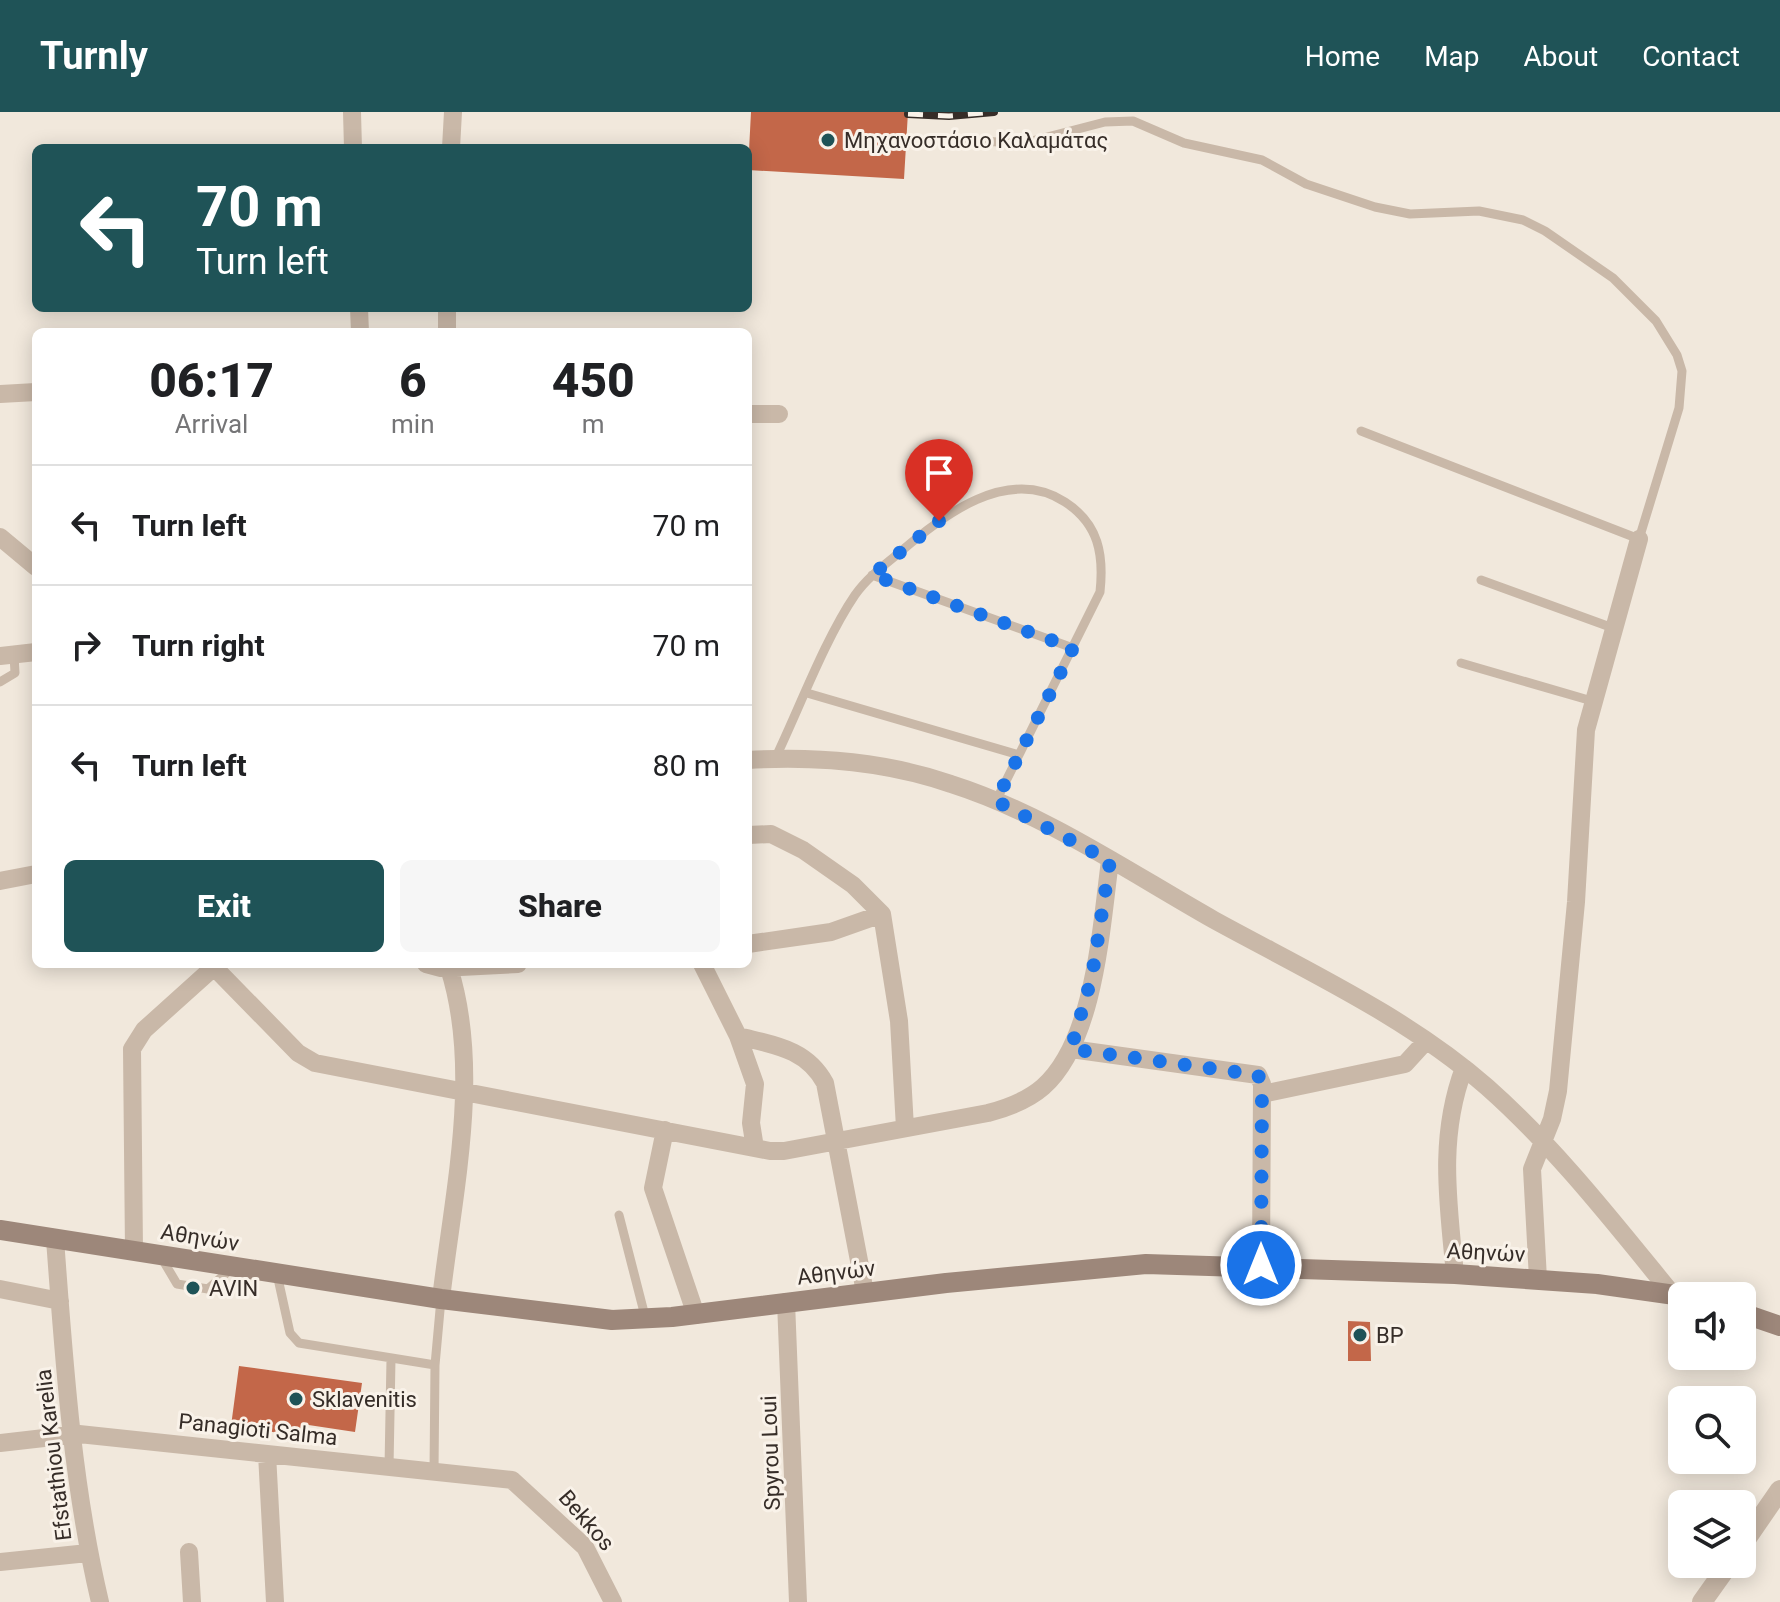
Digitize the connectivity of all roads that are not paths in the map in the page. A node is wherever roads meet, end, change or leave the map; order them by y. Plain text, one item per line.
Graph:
1 (352, 112) edge
2 (452, 113) edge
3 (1120, 116) edge
4 (951, 140) dead end
5 (353, 144) edge
6 (451, 144) edge
7 (32, 392) edge
8 (0, 394) edge
9 (752, 414) edge
10 (779, 414) dead end
11 (1361, 431) dead end
12 (0, 537) edge
13 (1639, 539) junction
14 (32, 564) edge
15 (872, 575) junction
16 (1481, 580) dead end
17 (1613, 628) junction
18 (1073, 648) junction
19 (32, 652) edge
20 (7, 655) edge
21 (1461, 663) dead end
22 (0, 682) edge
23 (807, 693) junction
24 (1592, 701) junction
25 (1019, 755) junction
26 (775, 759) junction
27 (752, 760) edge
28 (996, 801) junction
29 (752, 835) edge
30 (1110, 861) junction
31 (32, 875) edge
32 (0, 881) edge
33 (882, 914) junction
34 (752, 943) edge
35 (209, 968) edge
36 (215, 968) edge
37 (449, 968) edge
38 (704, 968) edge
39 (738, 1036) junction
40 (1426, 1041) junction
41 (1071, 1049) junction
42 (1464, 1068) junction
43 (463, 1089) junction
44 (1262, 1094) junction
45 (905, 1128) junction
46 (665, 1130) junction
47 (836, 1142) junction
48 (1541, 1142) junction
49 (755, 1148) junction
50 (619, 1215) dead end
51 (0, 1230) edge
52 (55, 1239) junction
53 (134, 1251) junction
54 (1261, 1265) junction
55 (277, 1273) junction
56 (1455, 1274) junction
57 (1538, 1279) junction
58 (1668, 1286) edge
59 (0, 1289) edge
60 (865, 1292) junction
61 (1668, 1295) edge
62 (441, 1299) junction
63 (60, 1301) junction
64 (786, 1302) junction
65 (696, 1315) junction
66 (1756, 1318) edge
67 (646, 1320) junction
68 (1780, 1326) edge
69 (391, 1359) junction
70 (435, 1365) junction
71 (74, 1435) junction
72 (0, 1443) edge
73 (267, 1454) junction
74 (389, 1468) junction
75 (434, 1472) junction
76 (512, 1480) joint
77 (1780, 1490) edge
78 (1756, 1525) edge
79 (189, 1552) dead end
80 (88, 1553) junction
81 (0, 1562) edge
82 (1719, 1578) edge
83 (100, 1602) edge
84 (192, 1602) edge
85 (275, 1602) edge
86 (613, 1602) edge
87 (798, 1602) edge
88 (1702, 1602) edge

1 - 5 street
2 - 6 street
3 - 4 lane
3 - 13 lane
7 - 8 street
9 - 10 street
11 - 13 lane
12 - 14 street
13 - 17 street
15 - 18 lane
15 - 18 lane
15 - 23 lane
16 - 17 lane
17 - 24 street
18 - 25 lane
19 - 20 street
20 - 22 lane
21 - 24 lane
23 - 25 lane
23 - 26 lane
24 - 48 street
25 - 28 lane
26 - 27 street
26 - 28 street
28 - 30 street
29 - 33 street
30 - 40 street
30 - 41 street
31 - 32 street
33 - 34 street
33 - 45 street
35 - 53 street
36 - 43 street
37 - 43 street
38 - 39 street
39 - 47 street
39 - 49 street
40 - 42 street
40 - 44 street
41 - 44 street
41 - 45 street
42 - 48 street
42 - 56 street
43 - 46 street
43 - 62 street
44 - 54 street
45 - 47 street
46 - 49 street
46 - 65 street
47 - 49 street
47 - 60 street
48 - 57 street
48 - 58 street
50 - 67 lane
51 - 52 main road, Αθηνών
52 - 53 main road, Αθηνών
52 - 63 street, Efstathiou Karelia
53 - 55 main road, Αθηνών
54 - 56 main road, Αθηνών
54 - 60 main road, Αθηνών
55 - 62 main road, Αθηνών
55 - 69 lane
56 - 57 main road, Αθηνών
57 - 61 main road, Αθηνών
59 - 63 street
60 - 64 main road, Αθηνών
62 - 67 main road, Αθηνών
62 - 70 lane
63 - 71 street, Efstathiou Karelia
64 - 65 main road, Αθηνών
64 - 87 street, Spyrou Loui
65 - 67 main road, Αθηνών
66 - 68 main road
69 - 70 lane
69 - 74 lane
70 - 75 lane
71 - 72 street, Panagioti Salma
71 - 73 street, Panagioti Salma
71 - 80 street, Efstathiou Karelia
73 - 74 street, Panagioti Salma
73 - 85 street
74 - 75 street, Panagioti Salma
75 - 76 street, Panagioti Salma
76 - 86 street, Bekkos
77 - 78 street
79 - 84 street
80 - 81 street
80 - 83 street, Efstathiou Karelia
82 - 88 street

